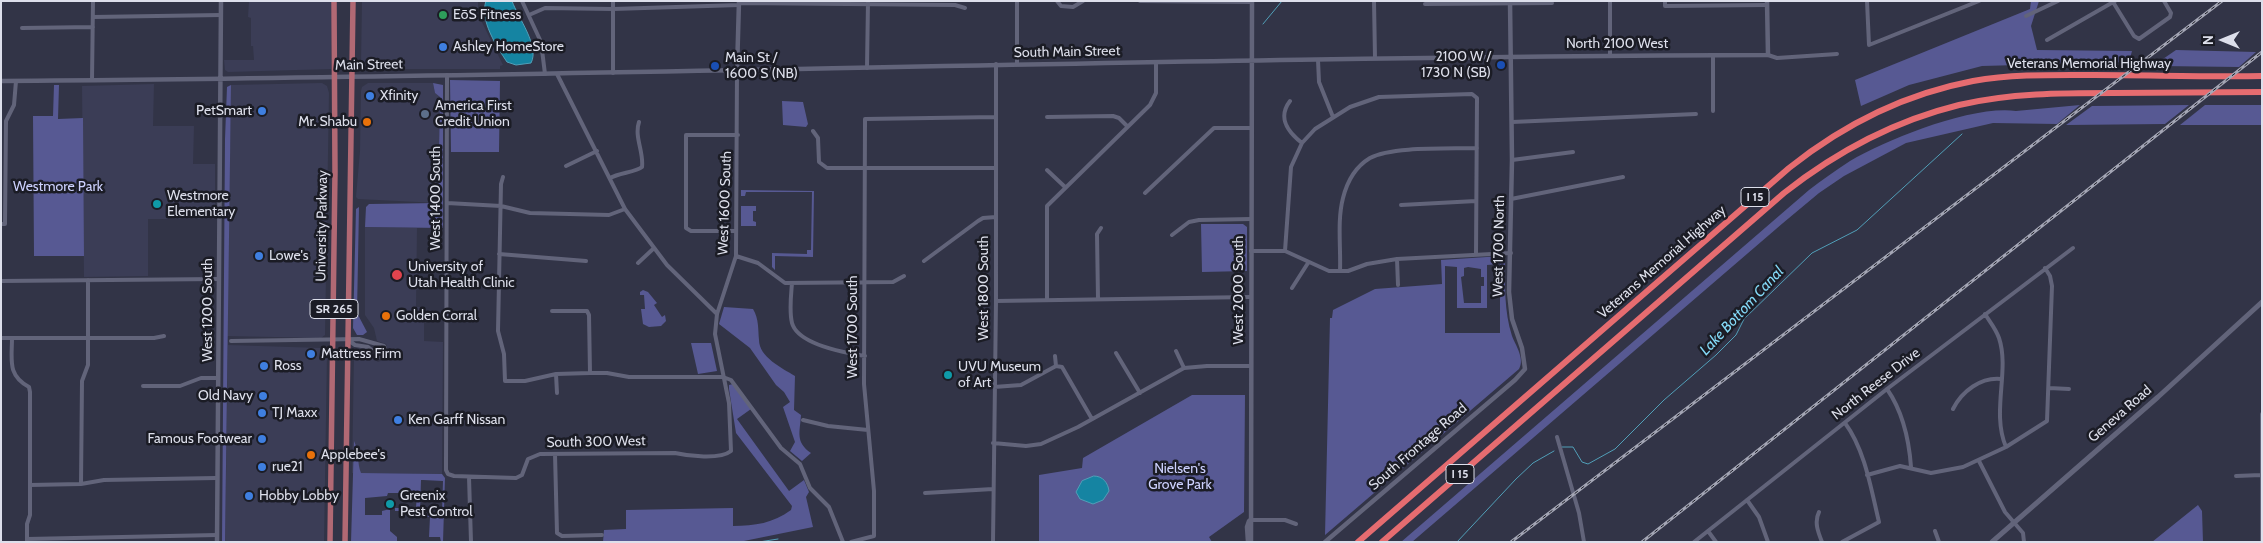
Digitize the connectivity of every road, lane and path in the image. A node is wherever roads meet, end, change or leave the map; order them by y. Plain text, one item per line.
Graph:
1 (93, 1) edge
2 (221, 1) edge
3 (334, 1) edge
4 (353, 1) edge
5 (522, 1) edge
6 (613, 1) edge
7 (1017, 1) edge
8 (1083, 1) edge
9 (1140, 1) edge
10 (1374, 1) edge
11 (1610, 1) edge
12 (1867, 1) edge
13 (1979, 1) edge
14 (2058, 1) edge
15 (2164, 1) edge
16 (868, 2) edge
17 (1252, 2) edge
18 (1510, 2) edge
19 (2114, 2) edge
20 (739, 3) edge
21 (1058, 3) edge
22 (1552, 3) dead end
23 (1767, 3) edge
24 (1426, 4) dead end
25 (1665, 4) edge
26 (965, 8) dead end
27 (613, 9) junction
28 (221, 15) junction
29 (529, 15) junction
30 (2026, 16) dead end
31 (93, 17) junction
32 (93, 27) junction
33 (22, 28) dead end
34 (2047, 40) dead end
35 (1837, 54) dead end
36 (1610, 55) junction
37 (1713, 55) junction
38 (1768, 55) junction
39 (1510, 56) junction
40 (1397, 57) joint
41 (1375, 58) junction
42 (1318, 60) junction
43 (1252, 61) junction
44 (1156, 62) junction
45 (996, 64) junction
46 (1017, 64) junction
47 (867, 68) junction
48 (737, 71) junction
49 (613, 73) junction
50 (545, 74) junction
51 (557, 74) junction
52 (447, 75) junction
53 (2262, 76) edge
54 (335, 77) junction
55 (352, 77) junction
56 (221, 78) junction
57 (92, 80) junction
58 (1, 81) edge
59 (16, 81) junction
60 (2262, 92) edge
61 (1290, 101) dead end
62 (1713, 111) dead end
63 (1696, 114) dead end
64 (996, 117) junction
65 (1048, 117) dead end
66 (1333, 118) junction
67 (639, 122) dead end
68 (1512, 122) junction
69 (1127, 126) junction
70 (1252, 128) junction
71 (813, 131) dead end
72 (738, 135) junction
73 (1302, 144) junction
74 (1477, 148) junction
75 (597, 152) junction
76 (1572, 152) dead end
77 (1512, 160) junction
78 (566, 166) dead end
79 (865, 168) junction
80 (996, 168) junction
81 (1047, 170) dead end
82 (503, 177) dead end
83 (1623, 177) dead end
84 (610, 178) junction
85 (1066, 187) junction
86 (1145, 193) dead end
87 (1511, 199) junction
88 (1476, 201) junction
89 (447, 203) junction
90 (500, 206) junction
91 (1401, 206) dead end
92 (625, 209) junction
93 (996, 217) junction
94 (1251, 219) junction
95 (3, 224) edge
96 (1101, 228) dead end
97 (736, 231) junction
98 (1172, 235) dead end
99 (653, 248) junction
100 (2073, 248) dead end
101 (1251, 251) junction
102 (1285, 251) junction
103 (1510, 252) junction
104 (499, 254) junction
105 (1476, 255) junction
106 (736, 256) junction
107 (1397, 259) junction
108 (586, 261) dead end
109 (924, 261) dead end
110 (1308, 262) junction
111 (638, 263) dead end
112 (2045, 268) junction
113 (1340, 271) junction
114 (904, 276) dead end
115 (219, 279) junction
116 (88, 280) junction
117 (1, 281) edge
118 (864, 282) junction
119 (792, 283) junction
120 (1398, 285) dead end
121 (1292, 288) dead end
122 (1250, 297) junction
123 (1047, 300) junction
124 (1098, 300) junction
125 (996, 301) junction
126 (2262, 302) edge
127 (552, 311) dead end
128 (716, 314) junction
129 (1985, 314) junction
130 (164, 336) dead end
131 (1, 338) edge
132 (12, 338) junction
133 (88, 338) junction
134 (231, 340) dead end
135 (348, 340) junction
136 (333, 341) junction
137 (1176, 351) dead end
138 (1116, 353) dead end
139 (865, 356) junction
140 (1055, 356) dead end
141 (1056, 366) junction
142 (1250, 366) junction
143 (1184, 368) junction
144 (1525, 369) joint
145 (590, 373) junction
146 (556, 374) junction
147 (723, 377) junction
148 (218, 378) junction
149 (2001, 379) junction
150 (143, 386) dead end
151 (994, 387) junction
152 (2049, 388) junction
153 (1887, 389) junction
154 (2069, 389) dead end
155 (1140, 393) junction
156 (557, 394) dead end
157 (1953, 409) dead end
158 (2262, 414) edge
159 (1092, 419) junction
160 (803, 420) dead end
161 (1845, 423) junction
162 (868, 430) junction
163 (1557, 437) dead end
164 (993, 443) junction
165 (2006, 447) junction
166 (731, 451) joint
167 (555, 454) junction
168 (1980, 461) junction
169 (1911, 467) junction
170 (446, 470) joint
171 (1867, 475) junction
172 (2261, 475) edge
173 (2236, 476) dead end
174 (469, 477) junction
175 (216, 478) junction
176 (81, 484) junction
177 (30, 485) junction
178 (994, 489) junction
179 (925, 493) dead end
180 (1747, 500) junction
181 (1819, 512) dead end
182 (1250, 520) junction
183 (2014, 522) junction
184 (1296, 524) dead end
185 (1708, 531) junction
186 (1935, 531) dead end
187 (217, 535) junction
188 (602, 535) dead end
189 (27, 540) edge
190 (2262, 540) edge
191 (217, 542) edge
192 (330, 542) edge
193 (345, 542) edge
194 (471, 542) edge
195 (843, 542) edge
196 (851, 542) edge
197 (993, 542) edge
198 (1249, 542) edge
199 (1325, 542) edge
200 (1358, 542) edge
201 (1382, 542) edge
202 (1584, 542) edge
203 (1694, 542) edge
204 (1716, 542) edge
205 (1768, 542) edge
206 (1822, 542) edge
207 (1842, 542) edge
208 (1939, 542) edge
209 (1992, 542) edge
210 (2024, 542) edge

1 - 31 street
2 - 28 street, West 1200 South
3 - 54 main road, University Parkway / SR 265
4 - 55 main road, University Parkway / SR 265
5 - 29 street
6 - 27 street
7 - 46 street
8 - 21 street
9 - 17 street
10 - 41 street
11 - 36 street
12 - 13 street
14 - 30 street
15 - 19 street
16 - 20 street
16 - 26 street
16 - 47 street
17 - 43 street, West 2000 South
18 - 22 street
18 - 24 street
18 - 39 street, West 1700 North
19 - 34 street
20 - 27 street
20 - 48 street
23 - 25 street
23 - 38 street
27 - 29 street
27 - 49 street
28 - 31 street
28 - 56 street, West 1200 South
29 - 50 street
31 - 32 street
32 - 33 street
32 - 57 street
35 - 38 street, North 2100 West
36 - 37 street, North 2100 West
36 - 39 street, North 2100 West
37 - 38 street, North 2100 West
37 - 62 street
39 - 40 street, North 2100 West
39 - 68 street, West 1700 North
40 - 41 street, South Main Street
41 - 42 street, South Main Street
42 - 43 street, South Main Street
42 - 66 street
43 - 44 street, South Main Street
43 - 70 street, West 2000 South
44 - 46 street, South Main Street
44 - 69 street
45 - 46 street, South Main Street
45 - 47 street, South Main Street
45 - 64 street, West 1800 South
47 - 48 street, South Main Street
48 - 49 street, Main Street
48 - 72 street, West 1600 South
49 - 51 street, Main Street
50 - 51 street, Main Street
50 - 52 street, Main Street
51 - 75 street
52 - 55 street, Main Street
52 - 89 street, West 1400 South
53 - 200 highway, Veterans Memorial Highway / I 15
54 - 55 street, Main Street
54 - 56 street, Main Street
54 - 136 main road, University Parkway / SR 265
55 - 135 main road, University Parkway / SR 265
56 - 57 street, Main Street
56 - 115 street, West 1200 South
57 - 59 street, Main Street
58 - 59 street, Main Street
59 - 95 street
60 - 201 highway, Veterans Memorial Highway / I 15
61 - 73 street
63 - 68 street
64 - 79 street, West 1700 South
64 - 80 street, West 1800 South
65 - 69 street
66 - 73 street
66 - 74 street
67 - 84 street
68 - 77 street, West 1700 North
69 - 85 street
70 - 86 street
70 - 94 street, West 2000 South
71 - 79 street
72 - 97 street, West 1600 South
72 - 97 street
73 - 102 street
74 - 88 street
74 - 113 street
75 - 78 street
75 - 84 street
76 - 77 street
77 - 87 street, West 1700 North
79 - 80 street
79 - 118 street, West 1700 South
80 - 93 street, West 1800 South
81 - 85 street
82 - 90 street
83 - 87 street
84 - 92 street
85 - 123 street
87 - 103 street, West 1700 North
88 - 91 street
88 - 105 street
89 - 90 street
89 - 170 street, West 1400 South
90 - 92 street
90 - 104 street
92 - 99 street
93 - 109 street
93 - 125 street, West 1800 South
94 - 98 street
94 - 101 street, West 2000 South
96 - 124 street
97 - 106 street, West 1600 South
99 - 111 street
99 - 128 street
100 - 112 street, North Reese Drive
101 - 102 street
101 - 122 street, West 2000 South
102 - 110 street
103 - 105 street
103 - 144 street, West 1700 North
104 - 108 street
104 - 146 street
105 - 107 street
106 - 119 street
106 - 128 street, West 1600 South
107 - 113 street
107 - 120 street
110 - 113 street
110 - 121 street
112 - 129 street, North Reese Drive
112 - 152 street
114 - 118 street
115 - 116 street
115 - 148 street, West 1200 South
116 - 117 street
116 - 133 street
118 - 119 street
118 - 139 street, West 1700 South
119 - 139 street
122 - 124 street
122 - 142 street, West 2000 South
123 - 124 street
123 - 125 street
125 - 151 street, West 1800 South
126 - 183 main road, Geneva Road
127 - 145 street
128 - 147 street, West 1600 South
129 - 149 street
129 - 153 street, North Reese Drive
130 - 133 street
131 - 132 street
132 - 133 street
132 - 177 street
133 - 176 street
134 - 136 street
135 - 135 street
135 - 136 street
135 - 193 main road, University Parkway / SR 265
136 - 192 main road, University Parkway / SR 265
137 - 143 street
138 - 155 street
139 - 162 street, West 1700 South
140 - 141 street
141 - 151 street
141 - 159 street
142 - 143 street
142 - 182 street, West 2000 South
143 - 155 street
144 - 199 street, South Frontage Road
145 - 146 street
145 - 147 street
146 - 156 street
147 - 166 street, West 1600 South
147 - 195 street
148 - 150 street
148 - 175 street, West 1200 South
149 - 157 street
149 - 165 street
151 - 164 street, West 1800 South
152 - 154 street
152 - 165 street
153 - 161 street, North Reese Drive
153 - 169 street
155 - 159 street
158 - 172 street
159 - 164 street
160 - 162 street
161 - 171 street
161 - 180 street, North Reese Drive
162 - 196 street, West 1700 South
163 - 202 street
164 - 178 street, West 1800 South
165 - 168 street
166 - 167 street, South 300 West
167 - 174 street, South 300 West
167 - 188 street
168 - 169 street
168 - 183 street
169 - 171 street
170 - 174 street, South 300 West
171 - 207 street
172 - 173 street
172 - 190 street
174 - 194 street
175 - 176 street
175 - 187 street, West 1200 South
176 - 177 street
177 - 189 street
178 - 179 street
178 - 197 street, West 1800 South
180 - 185 street, North Reese Drive
180 - 205 street
181 - 206 street
182 - 184 street
182 - 198 street, West 2000 South
183 - 209 main road, Geneva Road
183 - 210 street
185 - 203 street, North Reese Drive
185 - 204 street
186 - 208 street
187 - 189 street
187 - 191 street, West 1200 South

